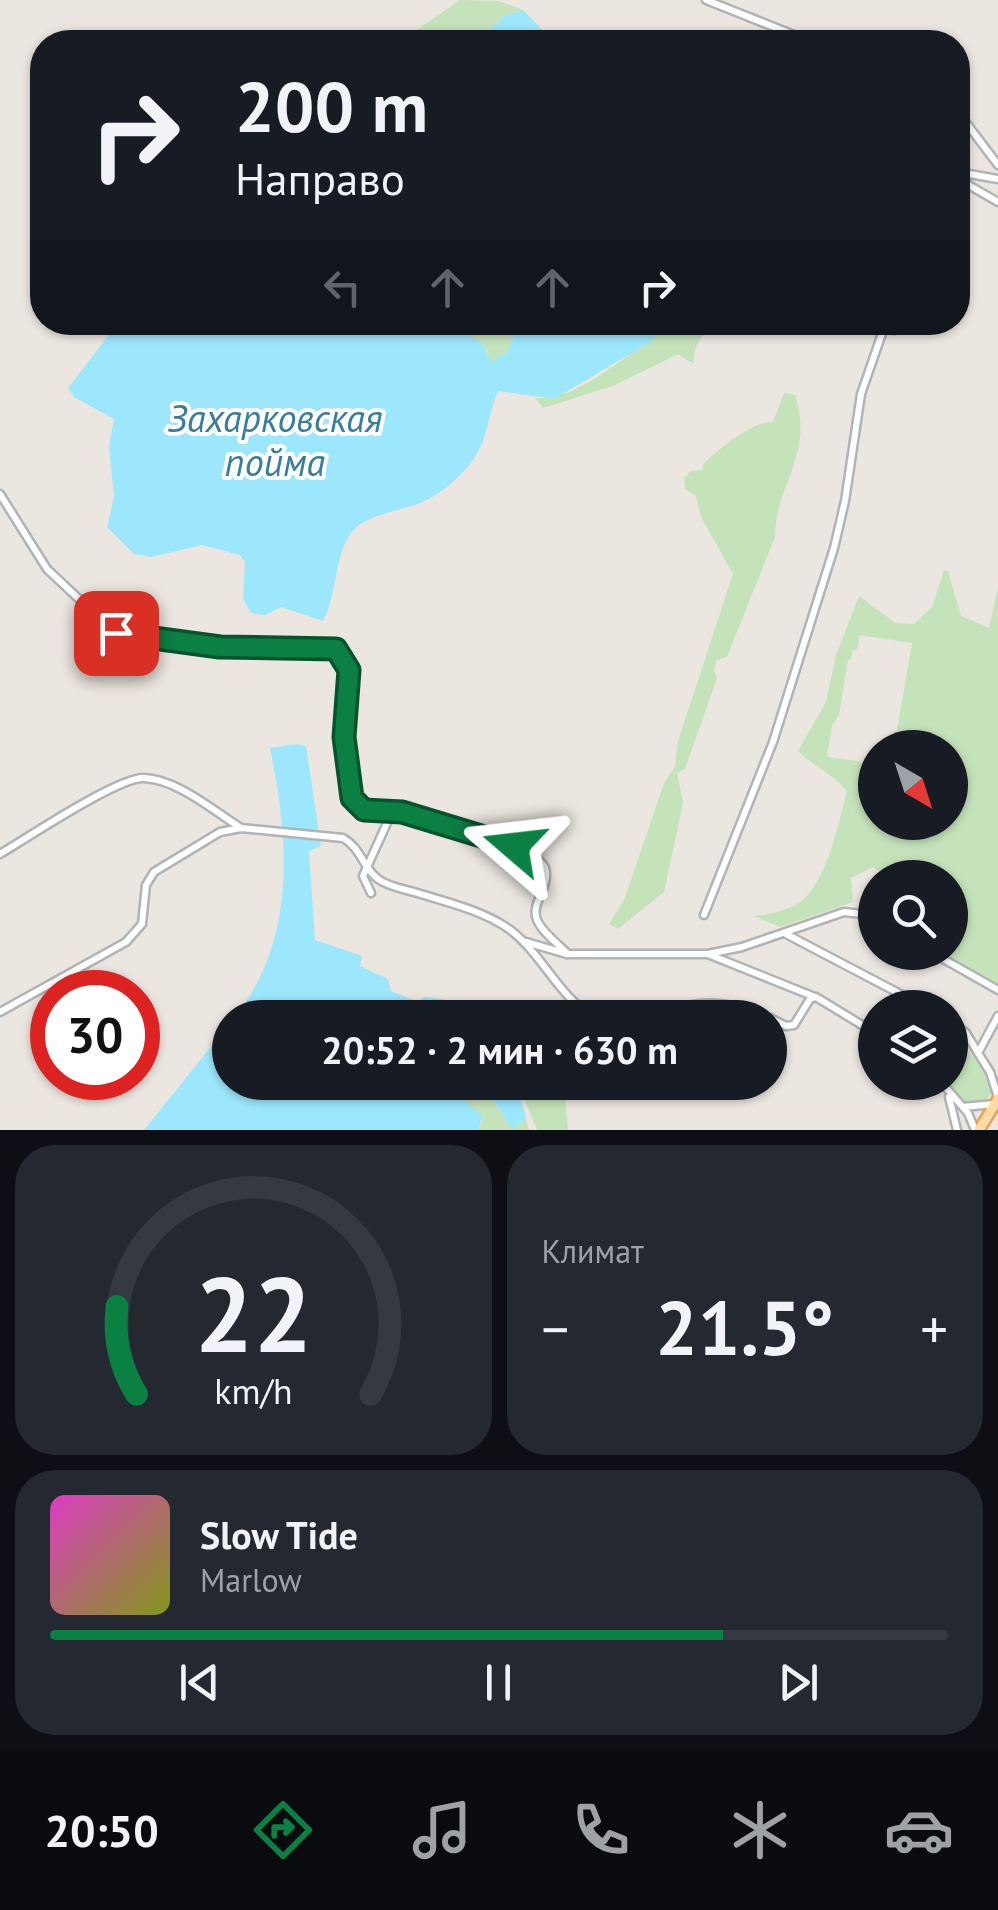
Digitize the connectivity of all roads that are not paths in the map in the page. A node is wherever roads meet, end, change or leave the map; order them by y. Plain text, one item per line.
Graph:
1 (706, 0) edge
2 (782, 30) edge
3 (970, 128) edge
4 (998, 165) edge
5 (970, 175) edge
6 (982, 178) junction
7 (998, 179) edge
8 (970, 186) edge
9 (976, 189) junction
10 (998, 202) edge
11 (881, 335) edge
12 (0, 494) edge
13 (392, 812) junction
14 (240, 828) junction
15 (0, 854) edge
16 (367, 863) junction
17 (372, 893) dead end
18 (858, 914) edge
19 (704, 915) dead end
20 (785, 934) junction
21 (525, 942) junction
22 (568, 954) junction
23 (708, 954) junction
24 (963, 970) edge
25 (892, 990) edge
26 (998, 990) edge
27 (816, 997) junction
28 (574, 1000) edge
29 (0, 1012) edge
30 (998, 1016) edge
31 (858, 1023) edge
32 (787, 1026) edge
33 (968, 1036) edge
34 (978, 1053) junction
35 (994, 1074) edge
36 (949, 1100) edge
37 (955, 1100) edge
38 (997, 1100) edge
39 (958, 1104) junction
40 (957, 1130) edge
41 (977, 1130) edge

1 - 2 street
3 - 4 street
5 - 6 street
6 - 7 street
6 - 9 street
8 - 9 street
9 - 10 street
11 - 19 street
12 - 13 street
13 - 16 street
13 - 22 street
14 - 15 street
14 - 16 street
14 - 29 street
16 - 17 street
16 - 21 street
18 - 20 street
20 - 23 street
20 - 25 street
21 - 22 street
21 - 28 street
22 - 23 street
23 - 27 street
24 - 26 street
27 - 31 street
27 - 32 street
30 - 34 street
33 - 34 street
34 - 35 street
35 - 38 street
36 - 40 street
37 - 39 street
38 - 39 street
38 - 41 main road
39 - 41 street

